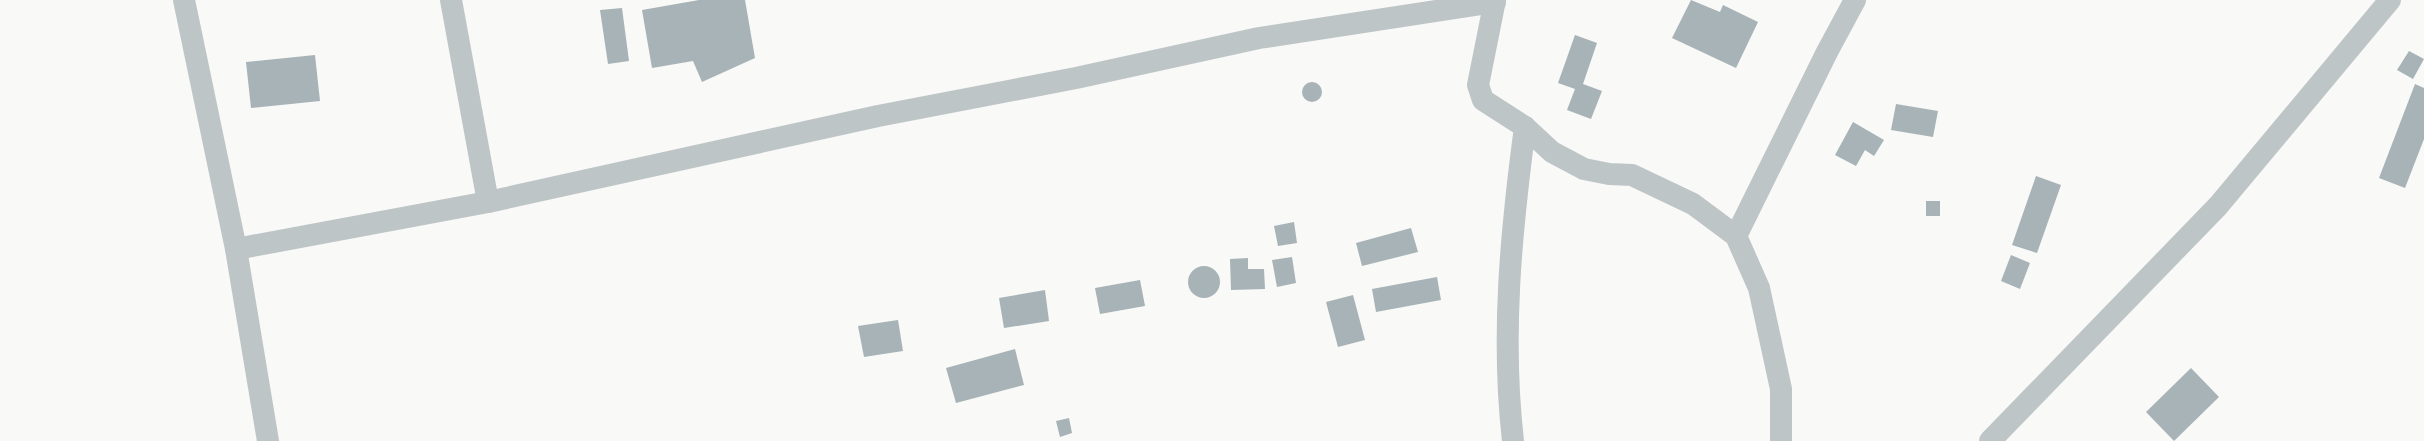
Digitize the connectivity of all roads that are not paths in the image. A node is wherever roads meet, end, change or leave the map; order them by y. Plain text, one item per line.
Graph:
1 (184, 0) edge
2 (452, 0) edge
3 (1855, 0) edge
4 (2390, 0) edge
5 (1495, 1) edge
6 (1525, 127) junction
7 (488, 202) junction
8 (1736, 236) junction
9 (236, 249) junction
10 (268, 441) edge
11 (1513, 441) edge
12 (1780, 441) edge
13 (1990, 441) edge

1 - 9 street
2 - 7 street
3 - 8 street
4 - 13 street
5 - 6 street
5 - 7 street
6 - 8 street
6 - 11 street
7 - 9 street
8 - 12 street
9 - 10 street

